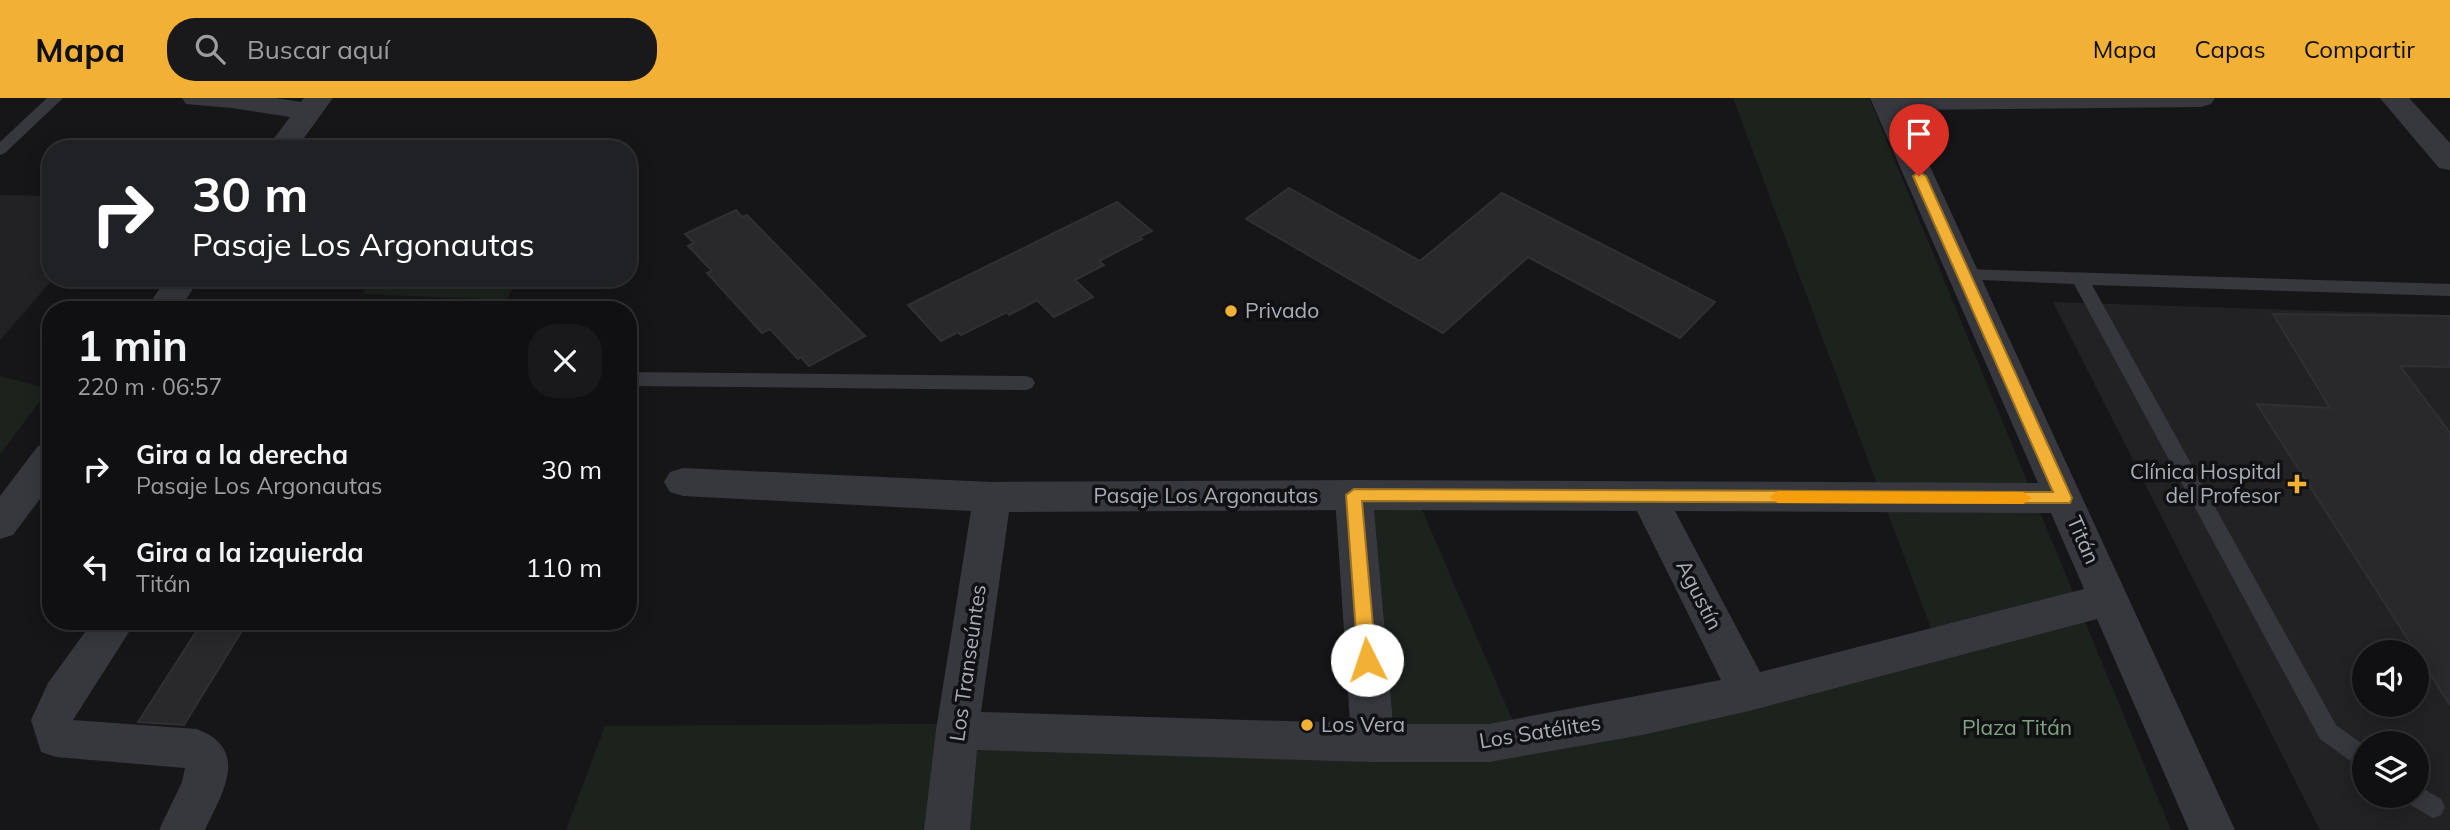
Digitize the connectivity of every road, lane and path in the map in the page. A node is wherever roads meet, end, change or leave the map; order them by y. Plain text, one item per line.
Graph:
1 (56, 98) edge
2 (195, 98) edge
3 (2201, 98) edge
4 (2395, 98) edge
5 (1885, 100) edge
6 (314, 105) edge
7 (288, 140) edge
8 (0, 150) edge
9 (2450, 161) edge
10 (1964, 275) junction
11 (2080, 279) junction
12 (2450, 290) edge
13 (637, 379) edge
14 (1026, 383) dead end
15 (42, 468) edge
16 (683, 482) dead end
17 (1354, 495) junction
18 (992, 497) junction
19 (1649, 497) junction
20 (2064, 498) junction
21 (0, 524) edge
22 (2109, 599) junction
23 (110, 630) edge
24 (1749, 693) junction
25 (957, 730) junction
26 (1373, 743) junction
27 (2352, 749) edge
28 (182, 830) edge
29 (947, 830) edge
30 (2212, 830) edge

1 - 8 lane
2 - 6 street
3 - 5 street
4 - 9 street
5 - 10 street, Titán
6 - 7 street
10 - 11 lane
10 - 20 street, Titán
11 - 12 lane
11 - 27 lane
13 - 14 lane
15 - 21 street
16 - 18 street, Pasaje Los Argonautas
17 - 18 street, Pasaje Los Argonautas
17 - 19 street, Pasaje Los Argonautas
17 - 26 street
18 - 25 street, Los Transeúntes
19 - 20 street, Pasaje Los Argonautas
19 - 24 street, Agustín
20 - 22 street, Titán
22 - 24 street, Los Satélites
22 - 30 street, Titán
23 - 28 street
24 - 26 street, Los Satélites
25 - 26 street, Los Satélites
25 - 29 street, Los Transeúntes

